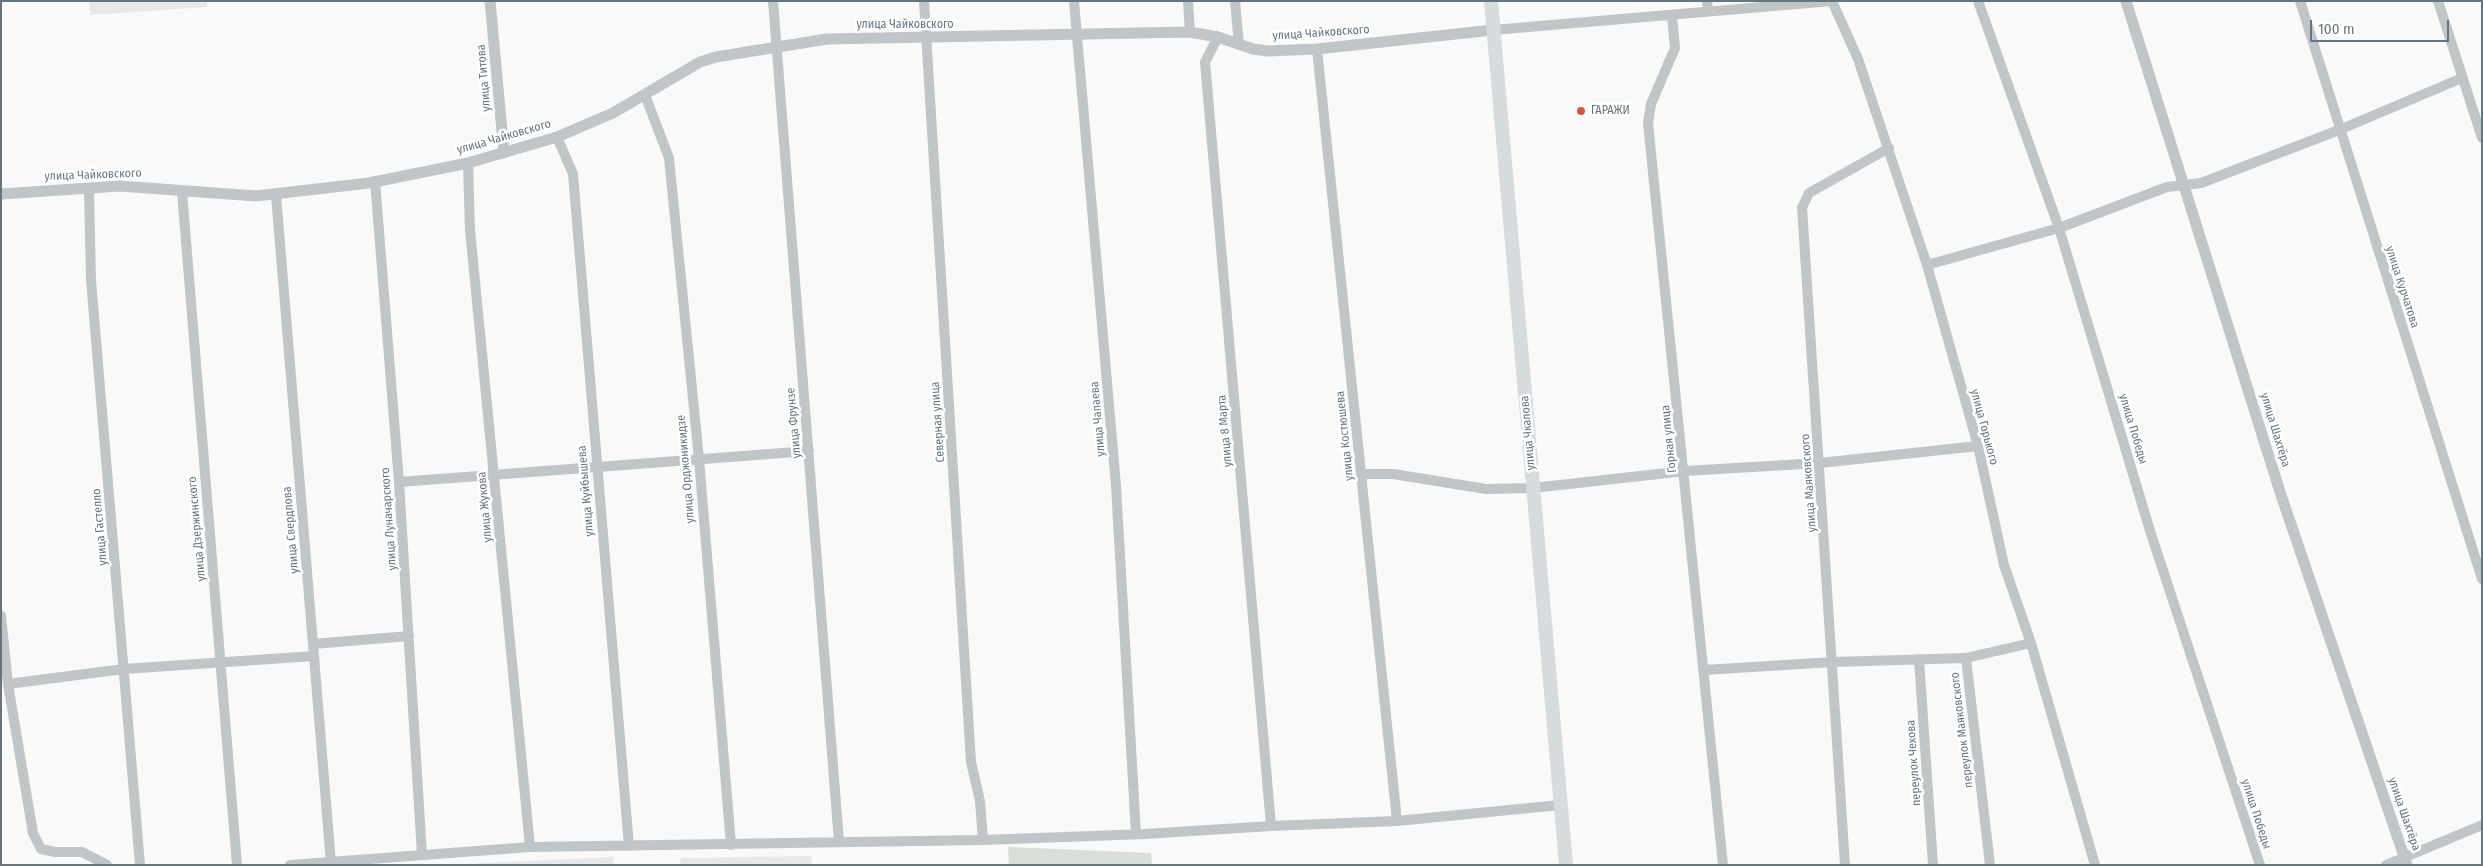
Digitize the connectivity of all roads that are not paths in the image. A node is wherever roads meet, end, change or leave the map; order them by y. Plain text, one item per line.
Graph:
1 (490, 1) edge
2 (772, 1) edge
3 (924, 1) edge
4 (1074, 1) edge
5 (1188, 1) edge
6 (1235, 1) edge
7 (1491, 1) edge
8 (1832, 1) edge
9 (1978, 1) edge
10 (2126, 1) edge
11 (2300, 1) edge
12 (2438, 1) edge
13 (1707, 6) edge
14 (1672, 16) junction
15 (1493, 30) junction
16 (1190, 32) junction
17 (1078, 35) junction
18 (1218, 37) junction
19 (927, 39) junction
20 (1239, 45) junction
21 (776, 46) junction
22 (1317, 49) junction
23 (2462, 78) junction
24 (644, 94) junction
25 (2339, 130) junction
26 (556, 137) junction
27 (2482, 138) edge
28 (1889, 148) junction
29 (504, 153) junction
30 (468, 163) junction
31 (375, 181) junction
32 (2184, 186) junction
33 (89, 188) junction
34 (182, 192) junction
35 (1, 194) edge
36 (276, 195) junction
37 (2059, 228) junction
38 (1927, 265) junction
39 (1978, 446) junction
40 (809, 451) junction
41 (699, 459) junction
42 (1820, 463) junction
43 (596, 466) junction
44 (1685, 471) junction
45 (495, 474) junction
46 (1361, 474) junction
47 (399, 482) junction
48 (1533, 488) junction
49 (2482, 579) edge
50 (1, 616) edge
51 (409, 636) junction
52 (313, 644) junction
53 (2031, 644) junction
54 (314, 656) junction
55 (1919, 658) junction
56 (1966, 658) junction
57 (220, 662) junction
58 (1833, 662) junction
59 (124, 669) junction
60 (1704, 670) junction
61 (8, 684) junction
62 (1560, 805) junction
63 (1397, 821) junction
64 (1271, 826) junction
65 (2482, 826) edge
66 (1136, 834) junction
67 (984, 840) junction
68 (839, 842) junction
69 (731, 845) junction
70 (629, 846) junction
71 (530, 847) junction
72 (422, 856) junction
73 (2406, 861) edge
74 (331, 863) junction
75 (107, 865) edge
76 (140, 865) edge
77 (237, 865) edge
78 (290, 865) edge
79 (1566, 865) edge
80 (1724, 865) edge
81 (1845, 865) edge
82 (1933, 865) edge
83 (1990, 865) edge
84 (2095, 865) edge
85 (2260, 865) edge
86 (2386, 865) edge

1 - 29 street, улица Титова
2 - 21 street, улица Фрунзе
3 - 19 street, Северная улица
4 - 17 street, улица Чапаева
5 - 16 street
6 - 20 street
7 - 15 main road, улица Чкалова
8 - 13 street, улица Чайковского
8 - 28 street, улица Горького
9 - 37 street, улица Победы
10 - 32 street, улица Шахтёра
11 - 25 street, улица Курчатова
12 - 23 street
13 - 14 street, улица Чайковского
14 - 15 street, улица Чайковского
14 - 44 street, Горная улица
15 - 22 street, улица Чайковского
15 - 48 main road, улица Чкалова
16 - 17 street, улица Чайковского
16 - 18 street, улица Чайковского
17 - 19 street, улица Чайковского
17 - 66 street, улица Чапаева
18 - 20 street, улица Чайковского
18 - 64 street, улица 8 Марта
19 - 21 street, улица Чайковского
19 - 67 street, Северная улица
20 - 22 street, улица Чайковского
21 - 24 street, улица Чайковского
21 - 40 street, улица Фрунзе
22 - 46 street, улица Костюшева
23 - 25 street
23 - 27 street
24 - 26 street, улица Чайковского
24 - 41 street, улица Орджоникидзе
25 - 32 street
25 - 49 street, улица Курчатова
26 - 29 street, улица Чайковского
26 - 43 street, улица Куйбышева
28 - 38 street, улица Горького
28 - 42 street, улица Маяковского
29 - 30 street, улица Чайковского
30 - 31 street, улица Чайковского
30 - 45 street, улица Жукова
31 - 36 street, улица Чайковского
31 - 47 street, улица Луначарского
32 - 37 street
32 - 73 street, улица Шахтёра
33 - 34 street, улица Чайковского
33 - 35 street, улица Чайковского
33 - 59 street, улица Гастелло
34 - 36 street, улица Чайковского
34 - 57 street, улица Дзержинского
36 - 52 street, улица Свердлова
37 - 38 street
37 - 85 street, улица Победы
38 - 39 street, улица Горького
39 - 42 street
39 - 53 street, улица Горького
40 - 41 street
40 - 68 street, улица Фрунзе
41 - 43 street
41 - 69 street, улица Орджоникидзе
42 - 44 street
42 - 58 street, улица Маяковского
43 - 45 street
43 - 70 street, улица Куйбышева
44 - 48 street
44 - 60 street, Горная улица
45 - 47 street
45 - 71 street, улица Жукова
46 - 48 street
46 - 63 street, улица Костюшева
47 - 51 street, улица Луначарского
48 - 62 main road, улица Чкалова
50 - 61 street
51 - 52 street
51 - 72 street, улица Луначарского
52 - 54 street, улица Свердлова
53 - 56 street, переулок Маяковского
53 - 84 street, улица Горького
54 - 57 street
54 - 74 street, улица Свердлова
55 - 56 street
55 - 58 street
55 - 82 street, переулок Чехова
56 - 83 street, переулок Маяковского
57 - 59 street
57 - 77 street, улица Дзержинского
58 - 60 street
58 - 81 street, улица Маяковского
59 - 61 street
59 - 76 street, улица Гастелло
60 - 80 street, Горная улица
61 - 75 street
62 - 63 street
62 - 79 main road, улица Чкалова
63 - 64 street
64 - 66 street
65 - 73 street
66 - 67 street
67 - 68 street
68 - 69 street
69 - 70 street
70 - 71 street
71 - 72 street
72 - 74 street
73 - 86 street
74 - 78 street

